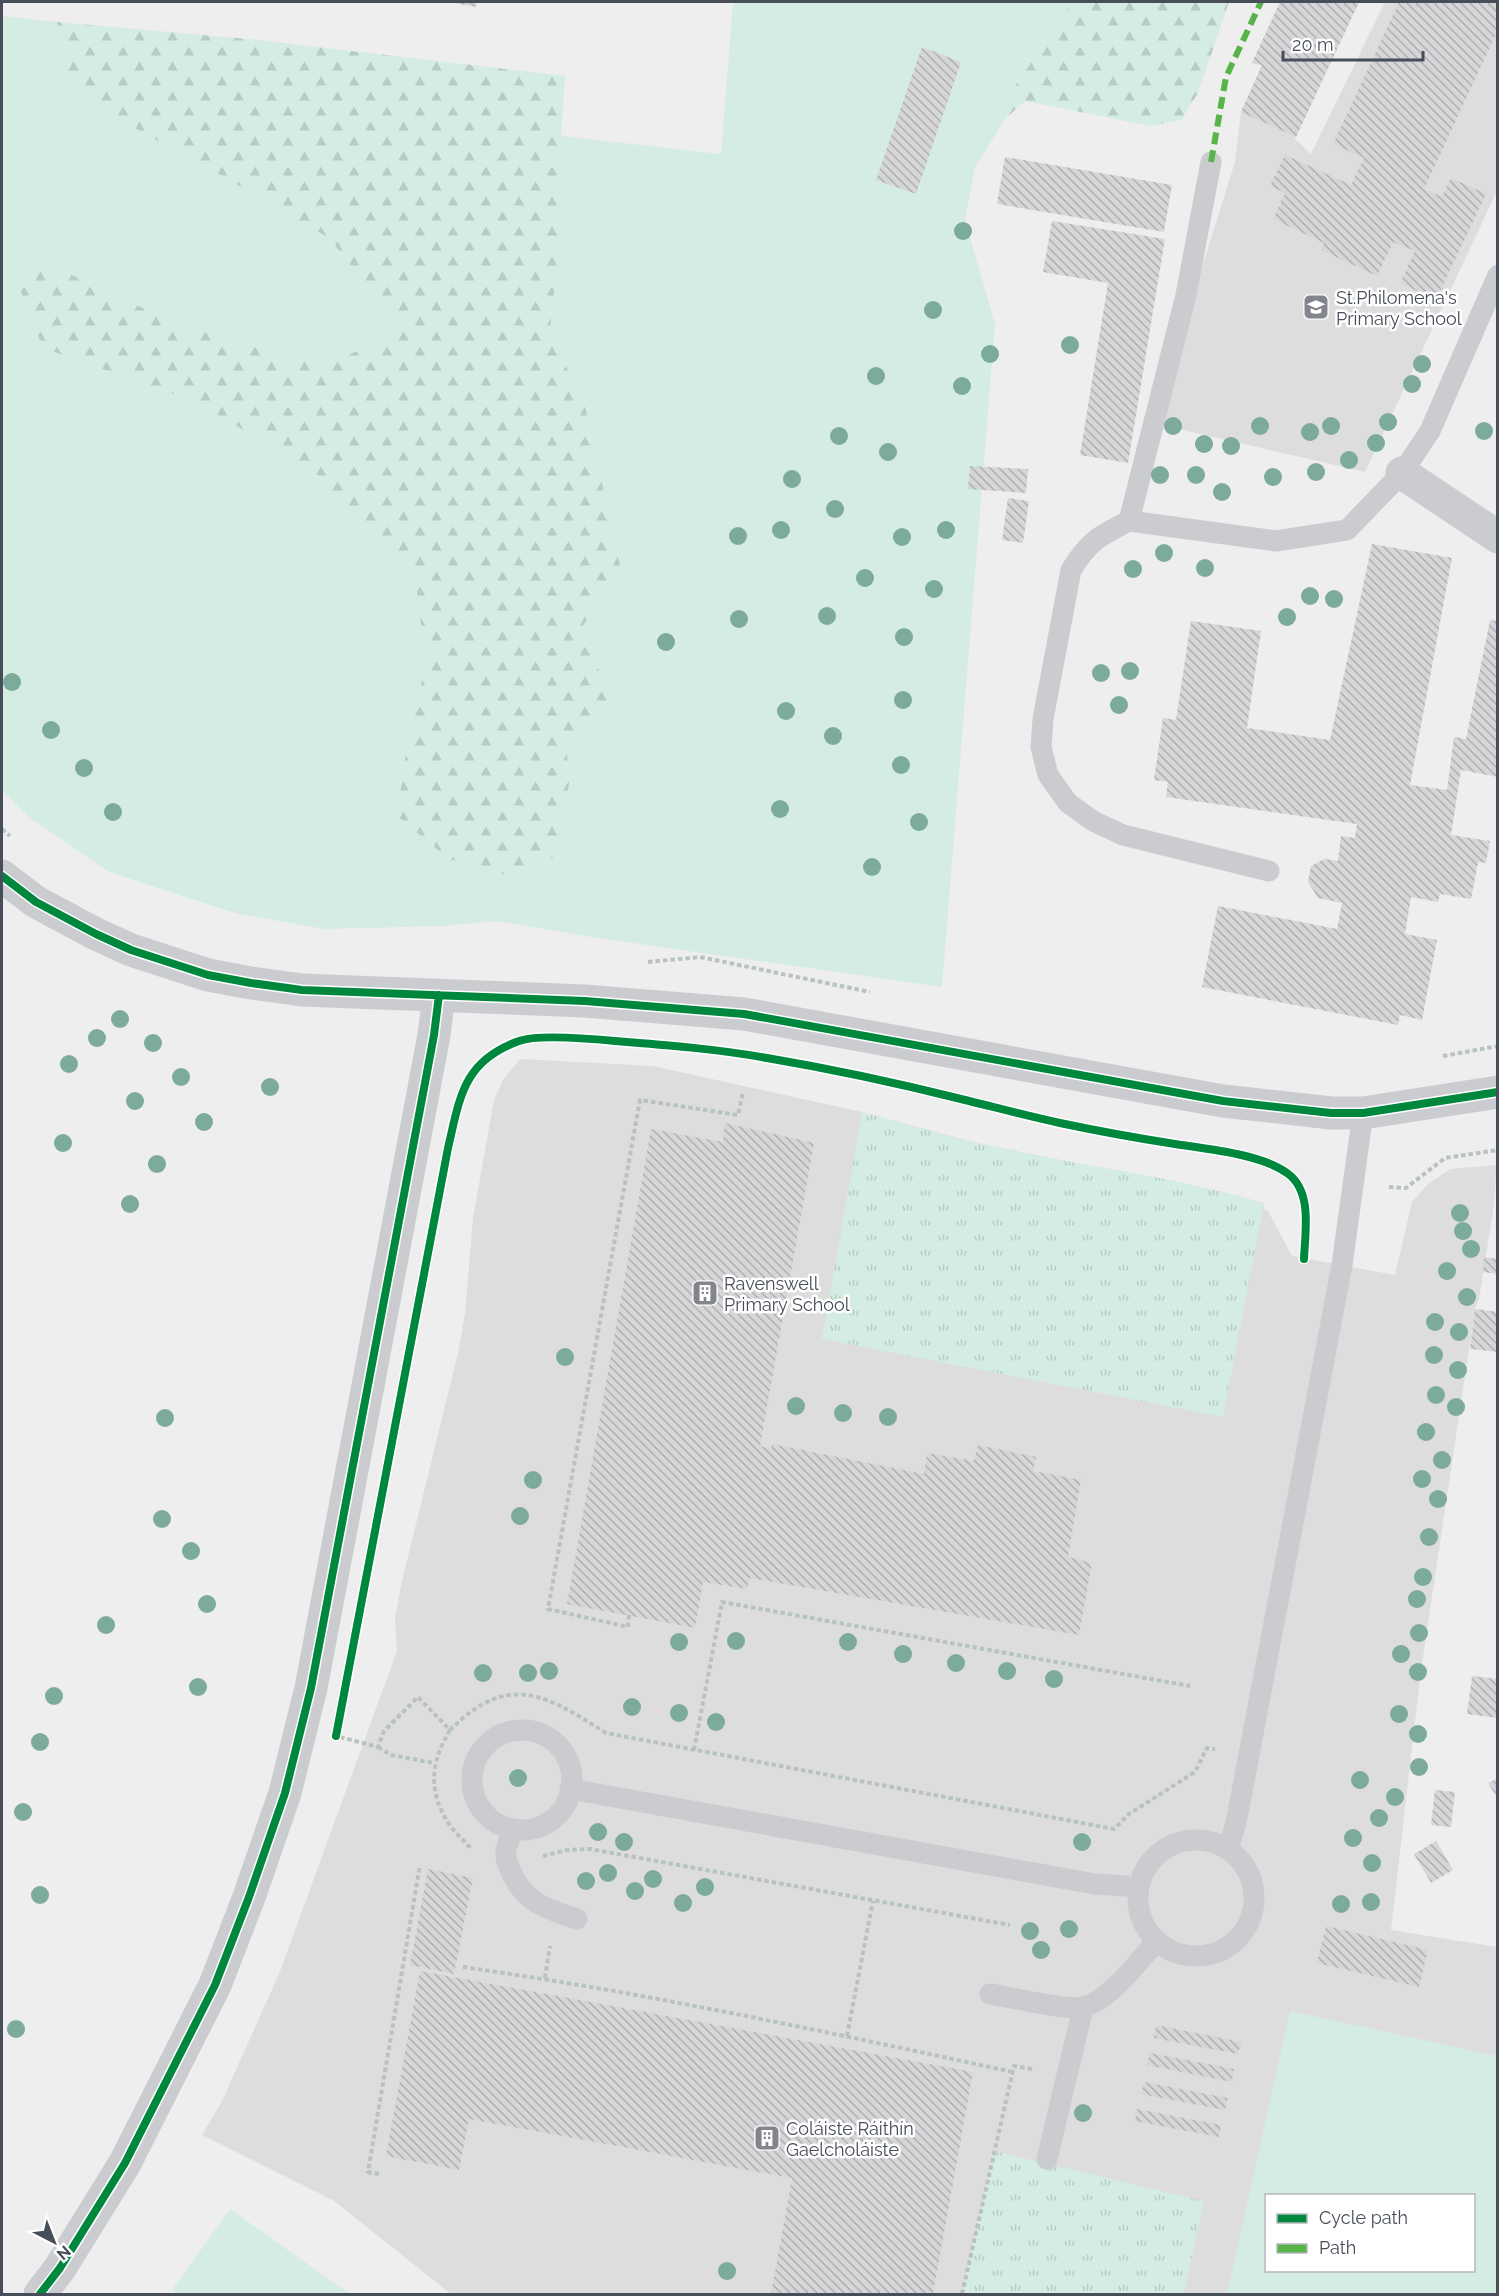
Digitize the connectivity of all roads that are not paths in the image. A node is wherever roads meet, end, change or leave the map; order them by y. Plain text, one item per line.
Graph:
1 (1211, 162) dead end
2 (1497, 276) edge
3 (1402, 473) junction
4 (1129, 521) junction
5 (1497, 537) edge
6 (1269, 871) dead end
7 (2, 876) edge
8 (439, 995) junction
9 (1497, 1092) edge
10 (1363, 1113) junction
11 (570, 1789) junction
12 (513, 1829) junction
13 (1228, 1849) junction
14 (1138, 1887) junction
15 (576, 1919) dead end
16 (1156, 1942) junction
17 (990, 1994) dead end
18 (1083, 2008) junction
19 (1047, 2159) dead end
20 (40, 2295) edge

1 - 4 lane
2 - 3 lane
3 - 4 lane
3 - 5 street
4 - 6 lane
7 - 8 street
8 - 10 street
8 - 20 street
9 - 10 street
10 - 13 lane
11 - 12 lane
11 - 12 lane
11 - 14 lane
12 - 15 lane
13 - 14 lane
13 - 16 lane
14 - 16 lane
16 - 18 lane
17 - 18 lane
18 - 19 lane

